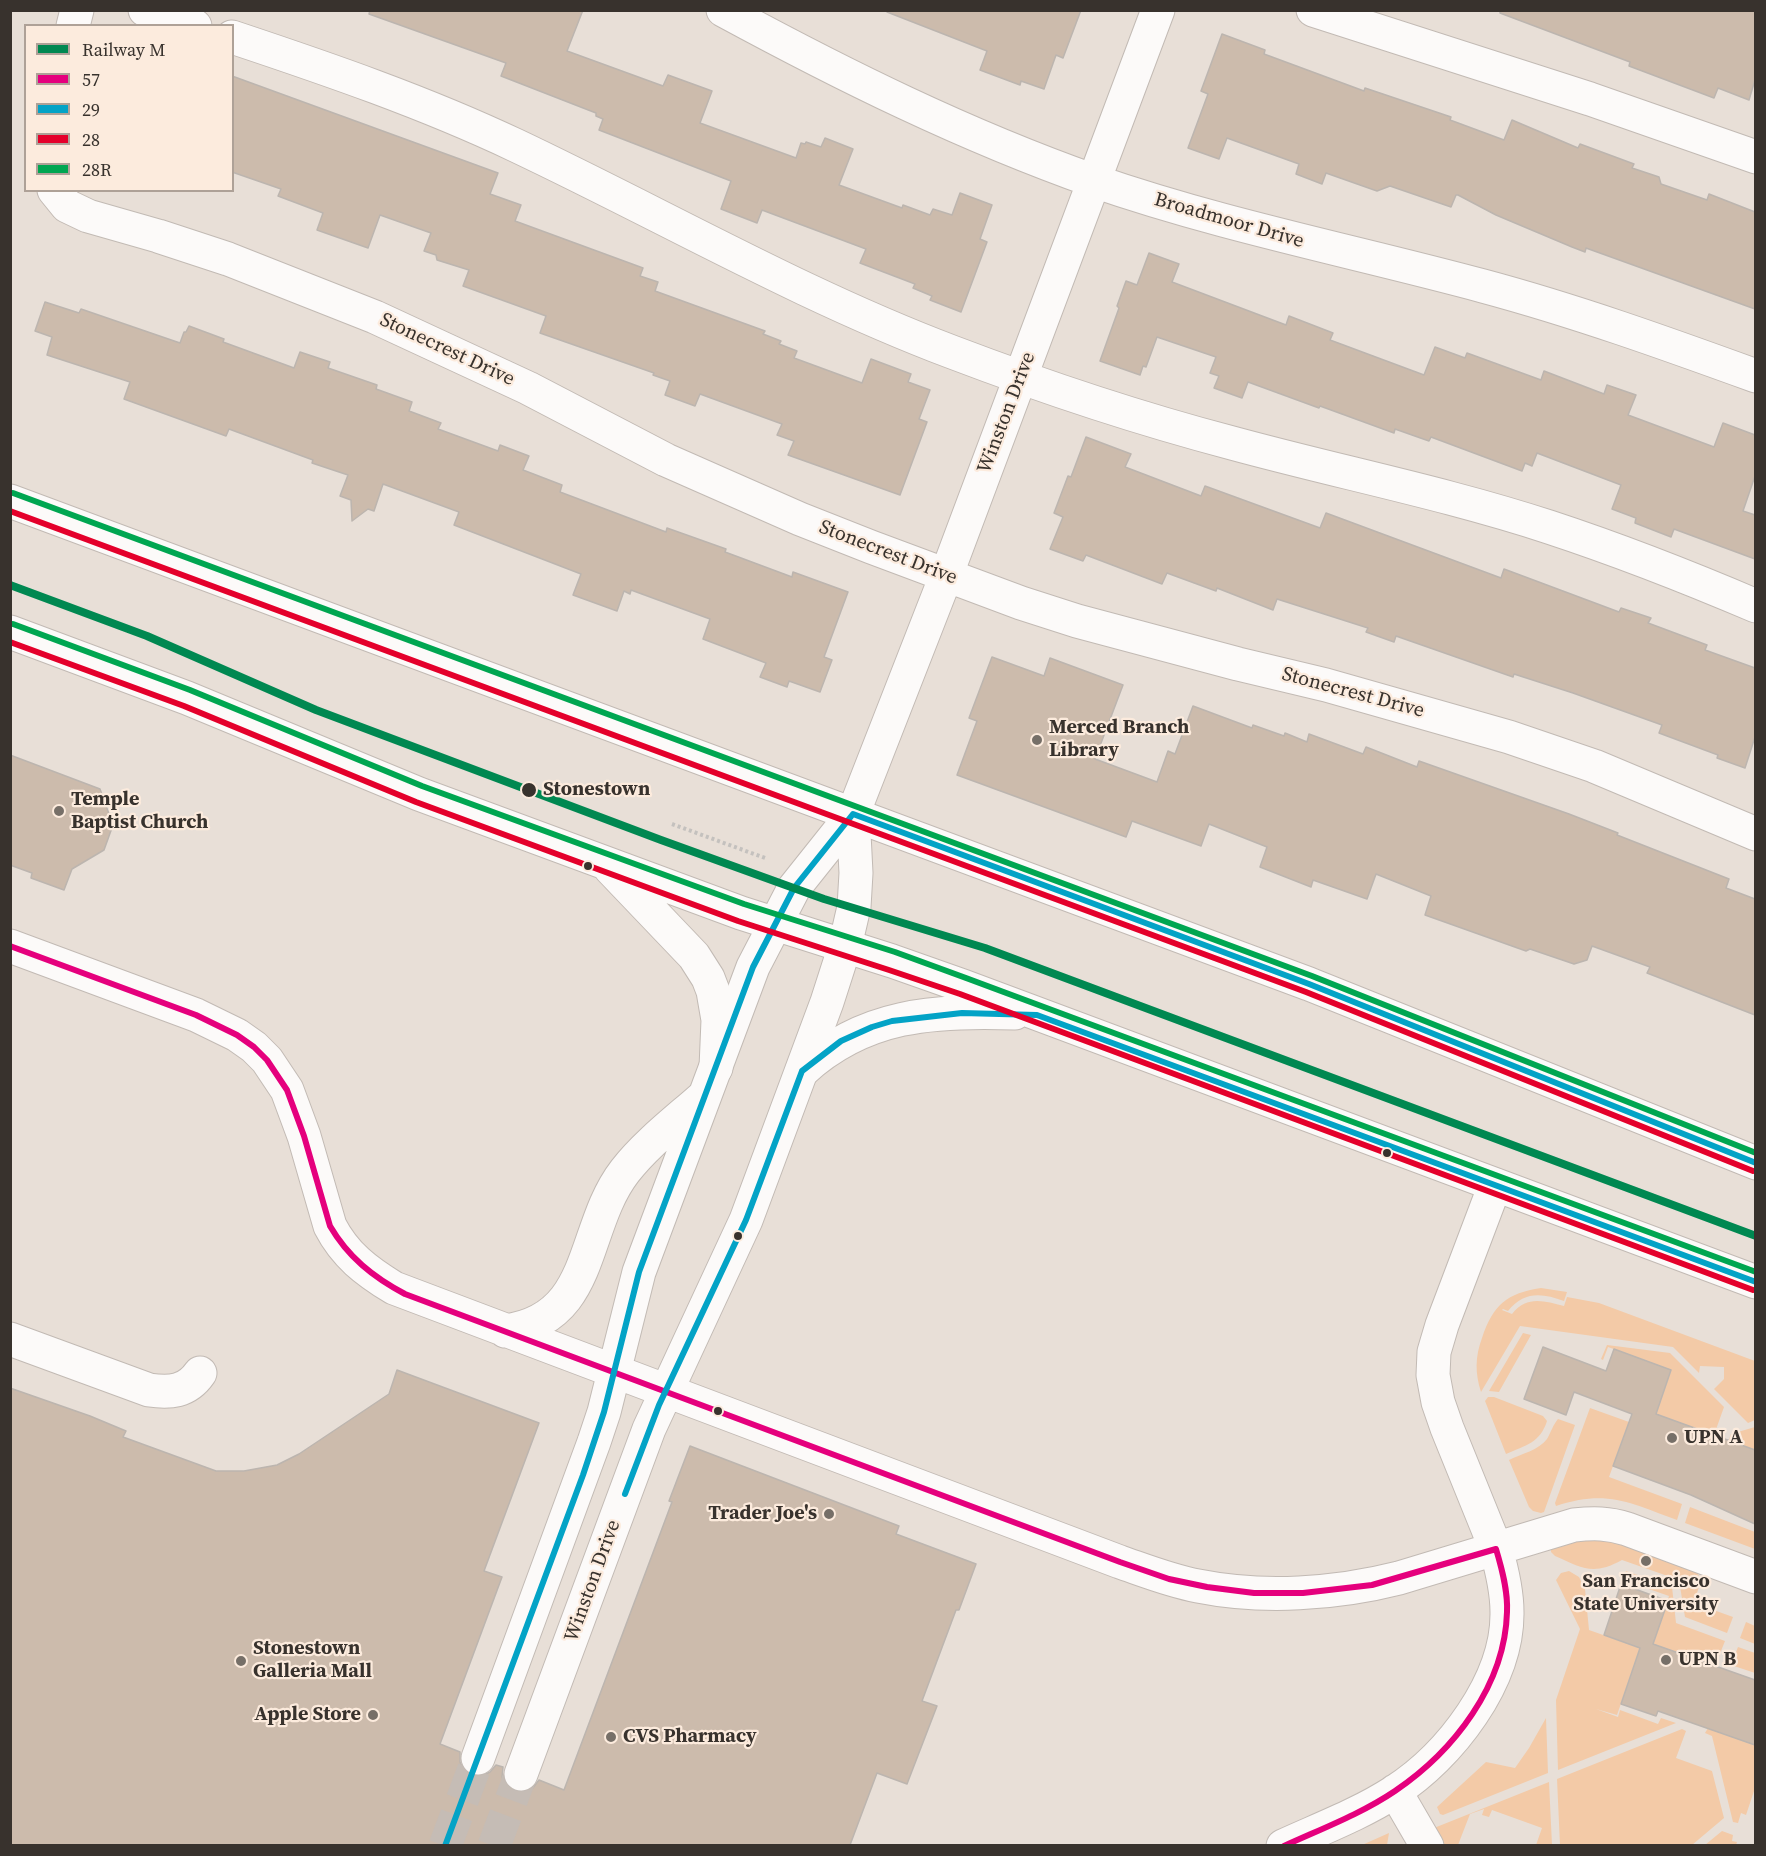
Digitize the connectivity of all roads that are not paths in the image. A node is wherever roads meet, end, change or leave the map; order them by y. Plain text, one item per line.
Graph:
1 (145, 10) edge
2 (723, 10) edge
3 (1158, 10) edge
4 (1313, 10) edge
5 (189, 24) edge
6 (234, 38) edge
7 (1755, 157) edge
8 (1094, 181) junction
9 (56, 192) edge
10 (1755, 376) edge
11 (1020, 377) junction
12 (10, 501) edge
13 (946, 576) junction
14 (1755, 606) edge
15 (10, 632) edge
16 (853, 814) junction
17 (1755, 834) edge
18 (605, 862) junction
19 (775, 925) junction
20 (10, 946) edge
21 (845, 946) junction
22 (1037, 1015) junction
23 (802, 1071) junction
24 (711, 1081) junction
25 (1755, 1163) edge
26 (1495, 1185) junction
27 (1755, 1282) edge
28 (505, 1331) junction
29 (10, 1339) edge
30 (614, 1372) junction
31 (200, 1373) dead end
32 (666, 1391) junction
33 (1496, 1549) junction
34 (1755, 1577) edge
35 (478, 1758) tunnel mouth
36 (521, 1774) tunnel mouth
37 (1395, 1791) junction
38 (1283, 1845) edge
39 (1427, 1845) edge

1 - 5 main road
2 - 8 main road, Broadmoor Drive
3 - 8 main road, Winston Drive
4 - 7 main road
6 - 11 main road
8 - 10 main road, Broadmoor Drive
8 - 11 main road, Winston Drive
9 - 13 main road, Stonecrest Drive
11 - 13 main road, Winston Drive
11 - 14 main road
12 - 16 main road
13 - 16 main road, Winston Drive
13 - 17 main road, Stonecrest Drive
15 - 18 main road
16 - 19 main road, Winston Drive
16 - 21 main road, Winston Drive
16 - 25 main road
18 - 19 main road
18 - 24 main road
19 - 21 main road
19 - 24 main road, Winston Drive
20 - 28 main road
21 - 22 main road
21 - 23 main road, Winston Drive
22 - 23 main road
22 - 26 main road
23 - 32 main road, Winston Drive
24 - 28 main road
24 - 30 main road, Winston Drive
26 - 27 main road
26 - 33 main road
28 - 30 main road
29 - 31 main road
30 - 32 main road
30 - 35 main road, Winston Drive
32 - 33 main road
32 - 36 main road, Winston Drive
33 - 34 main road
33 - 37 main road
37 - 38 main road
37 - 39 main road

